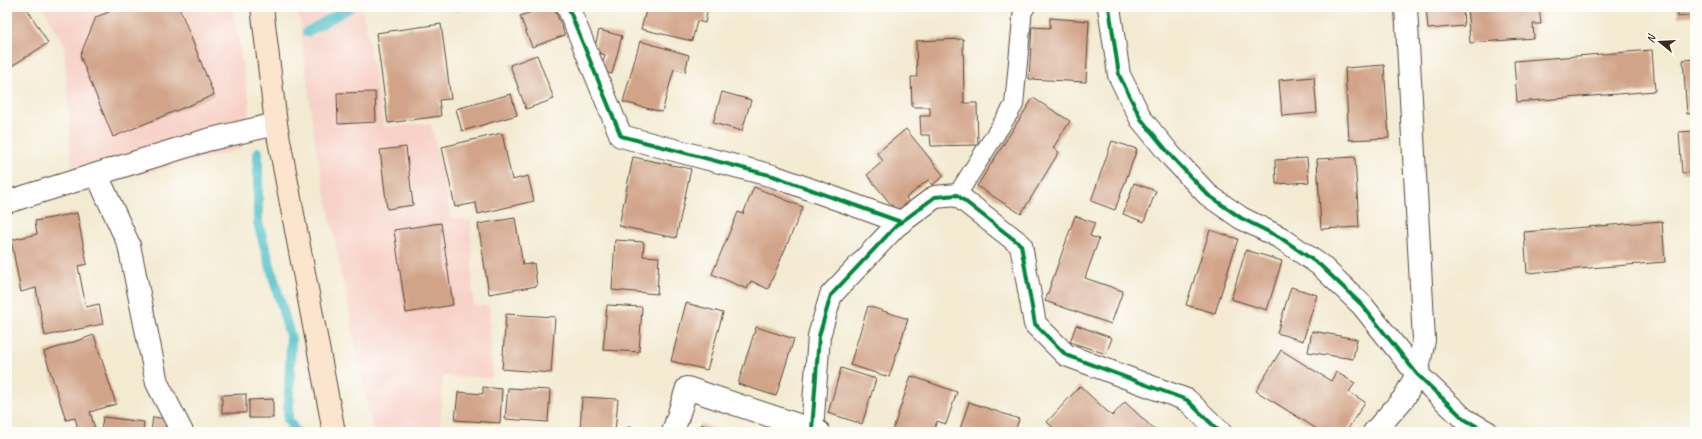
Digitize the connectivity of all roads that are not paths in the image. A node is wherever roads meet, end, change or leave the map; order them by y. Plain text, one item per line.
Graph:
1 (262, 7) edge
2 (568, 7) edge
3 (1026, 7) edge
4 (1109, 7) edge
5 (1406, 7) edge
6 (276, 124) junction
7 (97, 175) junction
8 (957, 195) junction
9 (7, 202) edge
10 (901, 222) junction
11 (1417, 374) junction
12 (815, 431) edge
13 (182, 432) edge
14 (334, 432) edge
15 (673, 432) edge
16 (1220, 432) edge
17 (1374, 432) edge
18 (1487, 432) edge

1 - 6 street
2 - 10 street
3 - 8 lane
4 - 11 street
5 - 11 street
6 - 7 street
6 - 14 street
7 - 9 street
7 - 13 street
8 - 10 street
8 - 16 street
10 - 12 street
11 - 17 street
11 - 18 street
12 - 15 street

